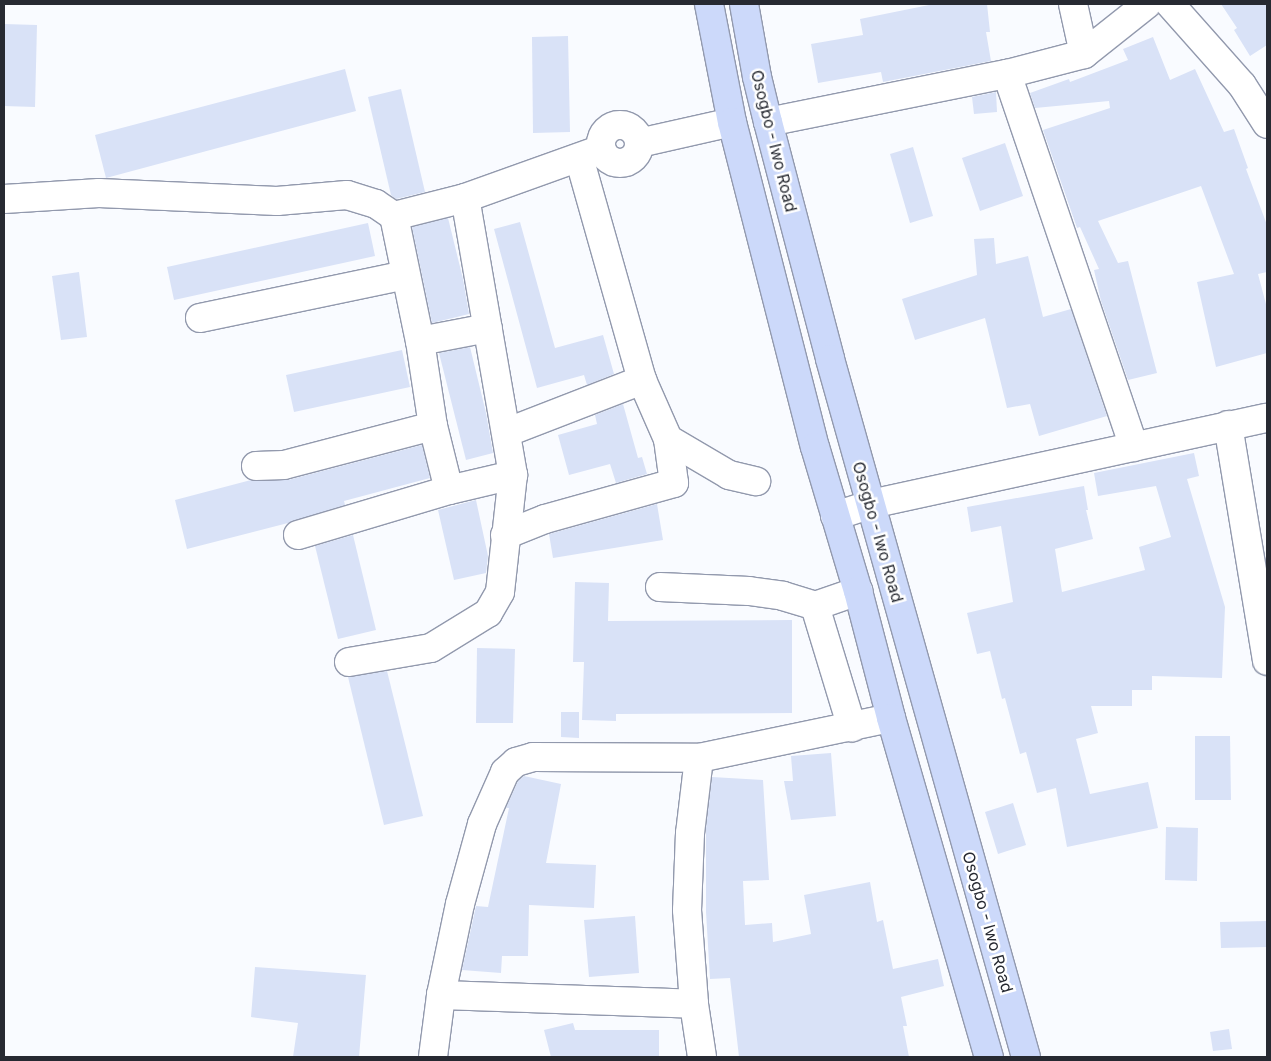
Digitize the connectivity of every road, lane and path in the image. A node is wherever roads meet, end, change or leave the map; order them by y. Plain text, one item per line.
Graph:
1 (709, 4) edge
2 (744, 4) edge
3 (1073, 4) edge
4 (1147, 4) edge
5 (1170, 4) edge
6 (1084, 54) junction
7 (1007, 74) junction
8 (732, 122) junction
9 (768, 122) junction
10 (1267, 124) edge
11 (590, 154) junction
12 (466, 198) junction
13 (4, 199) edge
14 (394, 216) junction
15 (406, 275) junction
16 (200, 318) dead end
17 (488, 328) junction
18 (420, 341) junction
19 (642, 380) junction
20 (1267, 418) edge
21 (1228, 425) junction
22 (434, 426) junction
23 (508, 432) junction
24 (668, 439) junction
25 (1134, 447) junction
26 (256, 466) dead end
27 (513, 475) junction
28 (756, 481) dead end
29 (449, 490) junction
30 (871, 504) junction
31 (835, 516) junction
32 (298, 535) dead end
33 (505, 536) junction
34 (660, 587) dead end
35 (858, 591) junction
36 (815, 606) junction
37 (1267, 661) edge
38 (349, 662) dead end
39 (890, 718) junction
40 (852, 728) junction
41 (699, 758) junction
42 (441, 995) junction
43 (694, 1004) junction
44 (433, 1057) edge
45 (702, 1057) edge
46 (989, 1057) edge
47 (1026, 1057) edge

1 - 8 main road, Osogbo - Iwo Road
2 - 9 main road, Osogbo - Iwo Road
3 - 6 street
4 - 6 street
5 - 10 street
6 - 7 street
7 - 9 street
7 - 25 street
8 - 11 street
8 - 31 main road, Osogbo - Iwo Road
9 - 30 main road, Osogbo - Iwo Road
11 - 12 street
11 - 19 street
12 - 14 street
12 - 17 street
13 - 14 street
14 - 15 street
15 - 16 street
15 - 18 street
17 - 18 street
17 - 23 street
18 - 22 street
19 - 23 street
19 - 24 street
20 - 21 street
21 - 25 street
21 - 37 street
22 - 26 street
22 - 29 street
23 - 27 street
24 - 28 street
24 - 33 street
25 - 30 street
27 - 29 street
27 - 33 street
29 - 32 street
30 - 31 street
30 - 47 main road, Osogbo - Iwo Road
31 - 35 main road, Osogbo - Iwo Road
33 - 38 street
34 - 36 street
35 - 36 street
35 - 39 main road, Osogbo - Iwo Road
36 - 40 street
39 - 40 street
39 - 46 main road, Osogbo - Iwo Road
40 - 41 street
41 - 42 street
41 - 43 street
42 - 43 street
42 - 44 street
43 - 45 street

